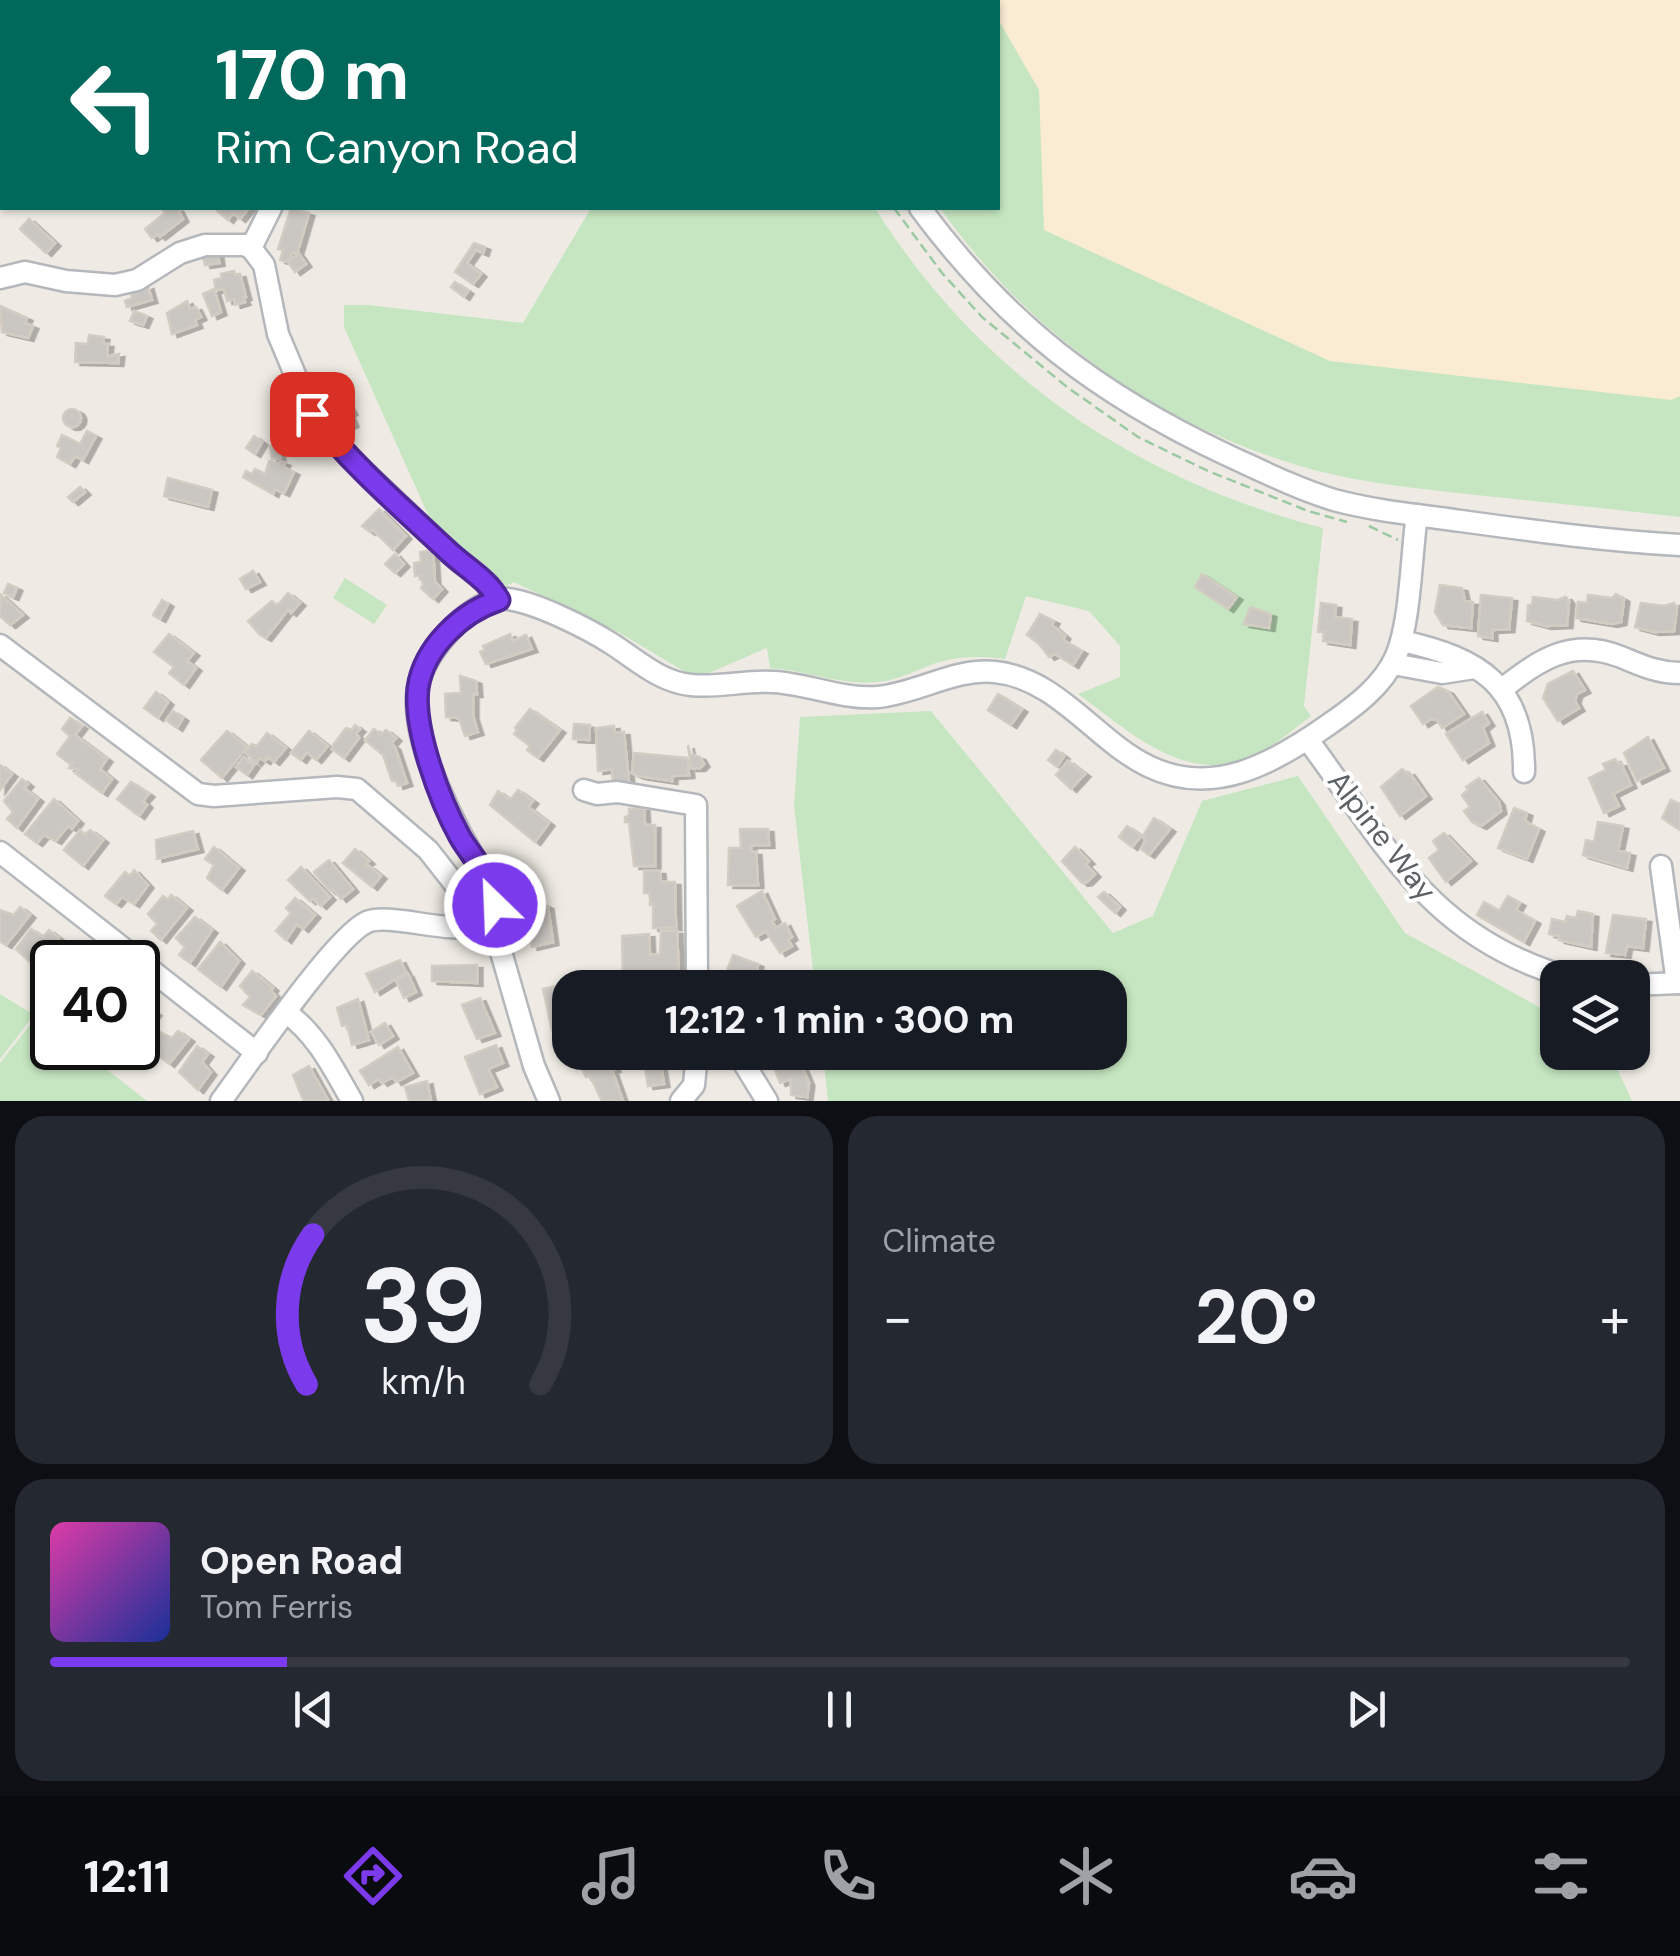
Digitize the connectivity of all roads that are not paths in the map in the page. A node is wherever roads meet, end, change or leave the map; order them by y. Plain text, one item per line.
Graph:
1 (270, 210) edge
2 (922, 210) edge
3 (251, 248) junction
4 (0, 278) edge
5 (1417, 515) junction
6 (1680, 545) edge
7 (499, 600) junction
8 (1402, 641) junction
9 (0, 646) edge
10 (1393, 664) junction
11 (1474, 668) junction
12 (1680, 673) edge
13 (1501, 690) junction
14 (1308, 740) junction
15 (1524, 772) dead end
16 (584, 790) dead end
17 (0, 852) edge
18 (1660, 866) dead end
19 (486, 923) junction
20 (1540, 969) edge
21 (697, 970) edge
22 (1678, 983) edge
23 (1650, 985) edge
24 (288, 1013) junction
25 (257, 1053) junction
26 (695, 1070) edge
27 (748, 1070) edge
28 (221, 1101) edge
29 (352, 1101) edge
30 (549, 1101) edge
31 (681, 1101) edge
32 (768, 1101) edge

1 - 3 street
2 - 5 street
3 - 4 street
3 - 7 street
5 - 6 street
5 - 8 street
7 - 14 street
7 - 19 street
8 - 10 street
8 - 11 street
9 - 19 street
10 - 11 street
10 - 14 street
11 - 13 street
12 - 13 street
13 - 15 street
14 - 20 street, Alpine Way
16 - 21 street
17 - 25 street
18 - 22 street
19 - 24 street
19 - 30 street
22 - 23 street
24 - 25 street
24 - 29 street
25 - 28 street
26 - 31 street
27 - 32 street

